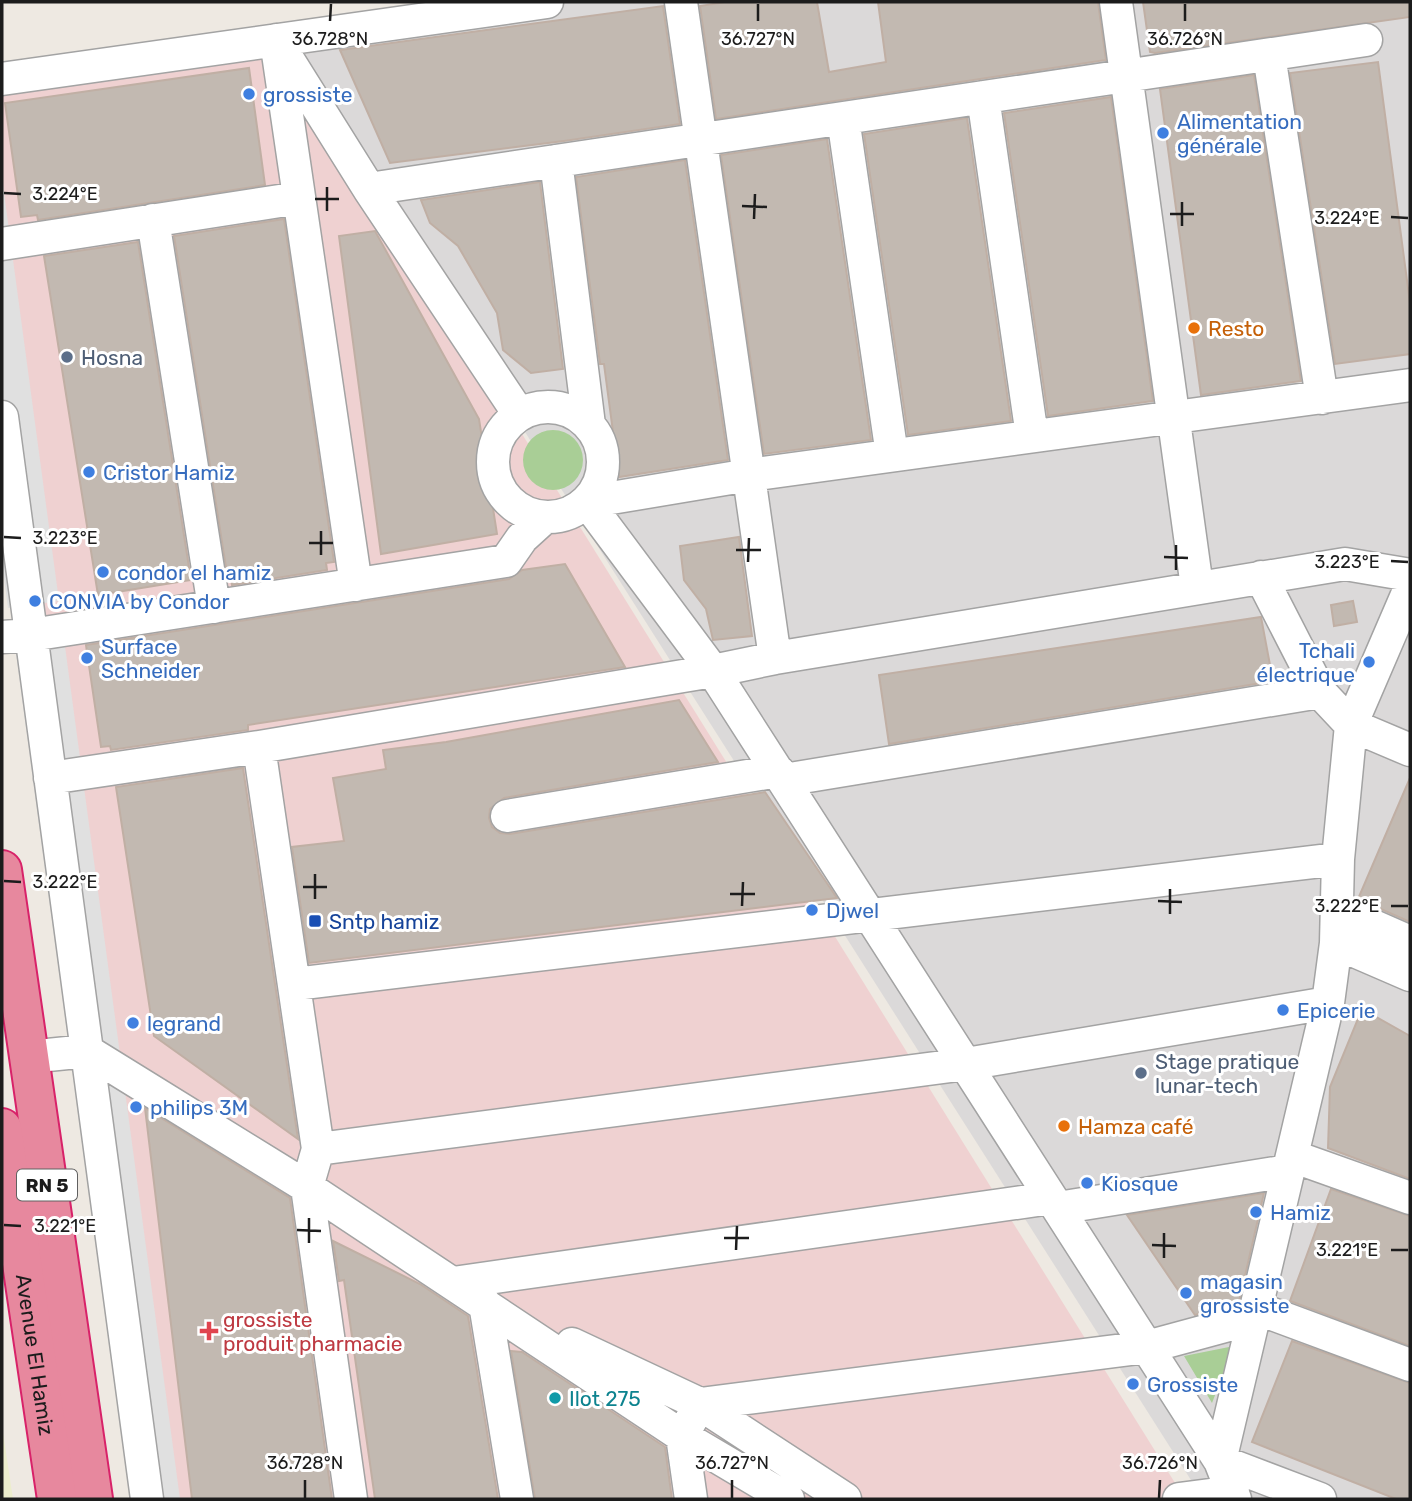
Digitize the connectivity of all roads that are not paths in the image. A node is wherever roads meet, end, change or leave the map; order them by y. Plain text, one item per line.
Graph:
1 (547, 2) edge
2 (681, 2) edge
3 (1116, 2) edge
4 (276, 40) junction
5 (1366, 40) dead end
6 (1269, 55) junction
7 (1128, 76) junction
8 (2, 79) edge
9 (982, 97) junction
10 (843, 118) junction
11 (702, 139) junction
12 (556, 161) junction
13 (369, 189) junction
14 (299, 198) junction
15 (153, 220) junction
16 (2, 244) edge
17 (1410, 385) edge
18 (1322, 398) junction
19 (519, 414) junction
20 (2, 417) edge
21 (1174, 417) junction
22 (589, 425) junction
23 (1032, 436) junction
24 (892, 455) junction
25 (748, 475) junction
26 (587, 502) junction
27 (544, 519) junction
28 (1410, 575) edge
29 (1261, 577) junction
30 (356, 585) junction
31 (1197, 587) junction
32 (1410, 588) edge
33 (214, 607) junction
34 (16, 636) edge
35 (775, 658) junction
36 (713, 671) junction
37 (1321, 692) junction
38 (1351, 725) junction
39 (259, 747) junction
40 (1410, 750) edge
41 (781, 775) junction
42 (50, 778) junction
43 (507, 816) dead end
44 (1338, 859) junction
45 (2, 870) edge
46 (1337, 910) junction
47 (871, 916) junction
48 (1410, 942) edge
49 (1336, 943) junction
50 (1410, 975) edge
51 (295, 984) junction
52 (1328, 1003) junction
53 (87, 1051) junction
54 (28, 1057) junction
55 (966, 1064) junction
56 (2, 1128) edge
57 (318, 1149) junction
58 (1290, 1164) junction
59 (307, 1187) junction
60 (1410, 1198) edge
61 (1055, 1203) junction
62 (453, 1283) junction
63 (485, 1304) junction
64 (1255, 1313) junction
65 (1147, 1347) junction
66 (1410, 1365) edge
67 (700, 1404) junction
68 (682, 1436) junction
69 (1220, 1461) junction
70 (1234, 1495) edge
71 (57, 1499) edge
72 (93, 1499) edge
73 (147, 1499) edge
74 (351, 1499) edge
75 (517, 1499) edge
76 (691, 1499) edge
77 (788, 1499) edge
78 (845, 1499) edge
79 (1179, 1499) edge
80 (1320, 1499) edge

1 - 4 street
2 - 11 street
3 - 7 street
4 - 8 street
4 - 13 street
4 - 14 street
5 - 6 street
6 - 7 street
6 - 18 street
7 - 9 street
7 - 21 street
9 - 10 street
9 - 23 street
10 - 11 street
10 - 24 street
11 - 12 street
11 - 25 street
12 - 13 street
12 - 22 street
13 - 19 street
14 - 15 street
14 - 30 street
15 - 16 street
15 - 33 street
17 - 18 street
18 - 21 street
19 - 22 street
19 - 27 street
20 - 34 street
21 - 23 street
21 - 31 street
22 - 26 street
23 - 24 street
24 - 25 street
25 - 26 street
25 - 35 street
26 - 27 street
26 - 36 street
27 - 30 street
28 - 29 street
29 - 31 street
29 - 37 street
30 - 33 street
31 - 35 street
32 - 38 street
33 - 34 street
34 - 42 street
35 - 36 street
36 - 39 street
36 - 41 street
37 - 38 street
37 - 41 street
38 - 40 street
38 - 44 street
39 - 42 street
39 - 51 street
41 - 43 street
41 - 47 street
42 - 53 street
44 - 46 street
44 - 47 street
45 - 54 highway, RN 5
46 - 48 street
46 - 49 street
47 - 51 street
47 - 55 street
49 - 50 street
49 - 52 street
51 - 57 street
52 - 55 street
52 - 58 street
53 - 54 street
53 - 59 street
53 - 73 street
54 - 72 highway, RN 5
55 - 57 street
55 - 61 street
56 - 71 highway, Avenue El Hamiz / RN 5
57 - 59 street
58 - 60 street
58 - 61 street
58 - 64 street
59 - 62 street
59 - 74 street
61 - 62 street
61 - 65 street
62 - 63 street
63 - 67 street
63 - 68 street
63 - 75 street
64 - 65 street
64 - 66 street
64 - 69 street
65 - 67 street
65 - 69 street
67 - 68 street
67 - 78 street
68 - 76 street
68 - 77 street
69 - 70 street
69 - 80 street
70 - 79 street

